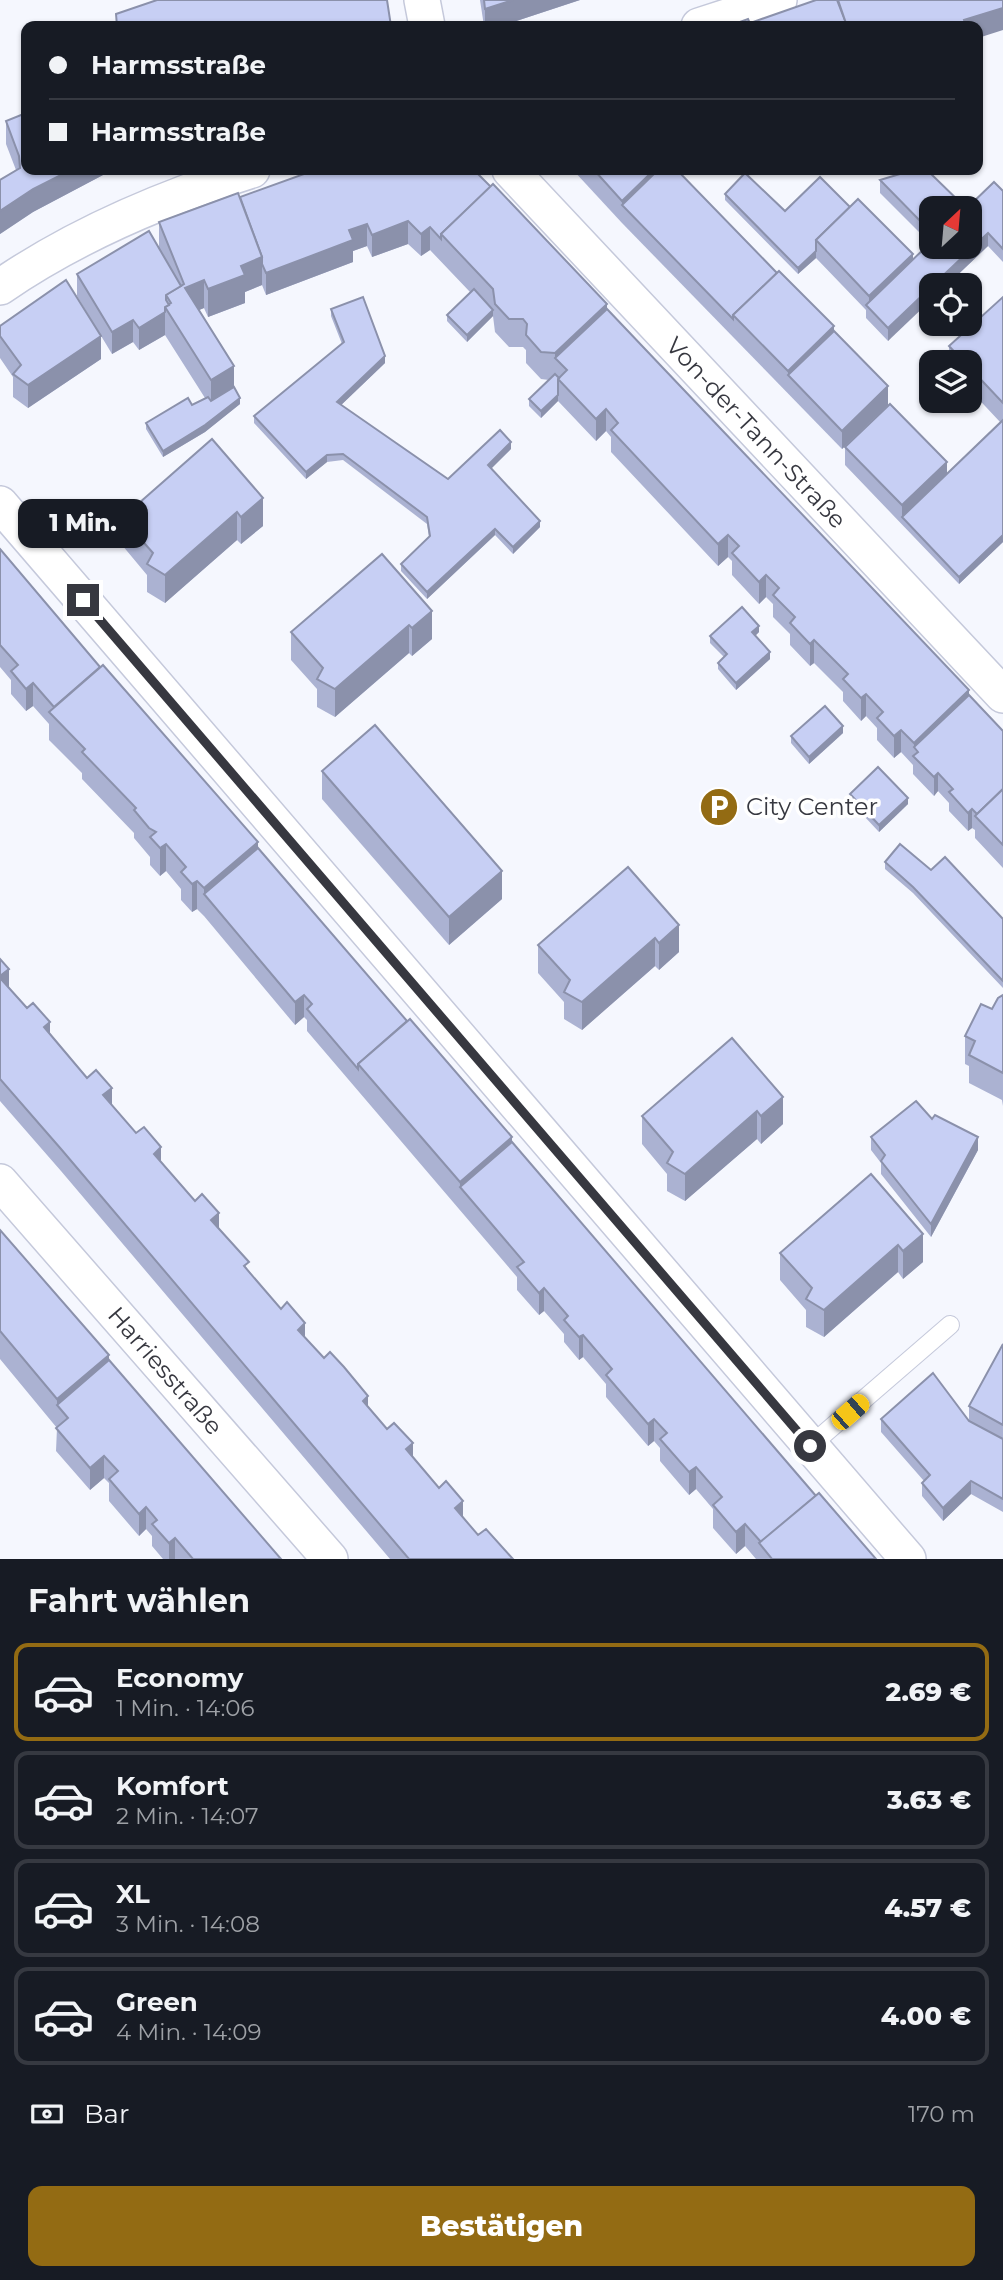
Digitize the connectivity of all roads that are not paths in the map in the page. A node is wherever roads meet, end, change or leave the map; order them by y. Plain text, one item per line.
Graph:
1 (422, 0) edge
2 (779, 0) edge
3 (425, 21) edge
4 (714, 21) edge
5 (238, 175) edge
6 (515, 175) edge
7 (0, 287) edge
8 (0, 503) edge
9 (1003, 695) edge
10 (0, 1182) edge
11 (950, 1325) dead end
12 (810, 1446) junction
13 (330, 1559) edge
14 (908, 1559) edge

1 - 3 street
2 - 4 street
5 - 7 street
6 - 9 street, Von-der-Tann-Straße
8 - 12 street
10 - 13 street, Harriesstraße
11 - 12 lane
12 - 14 street

